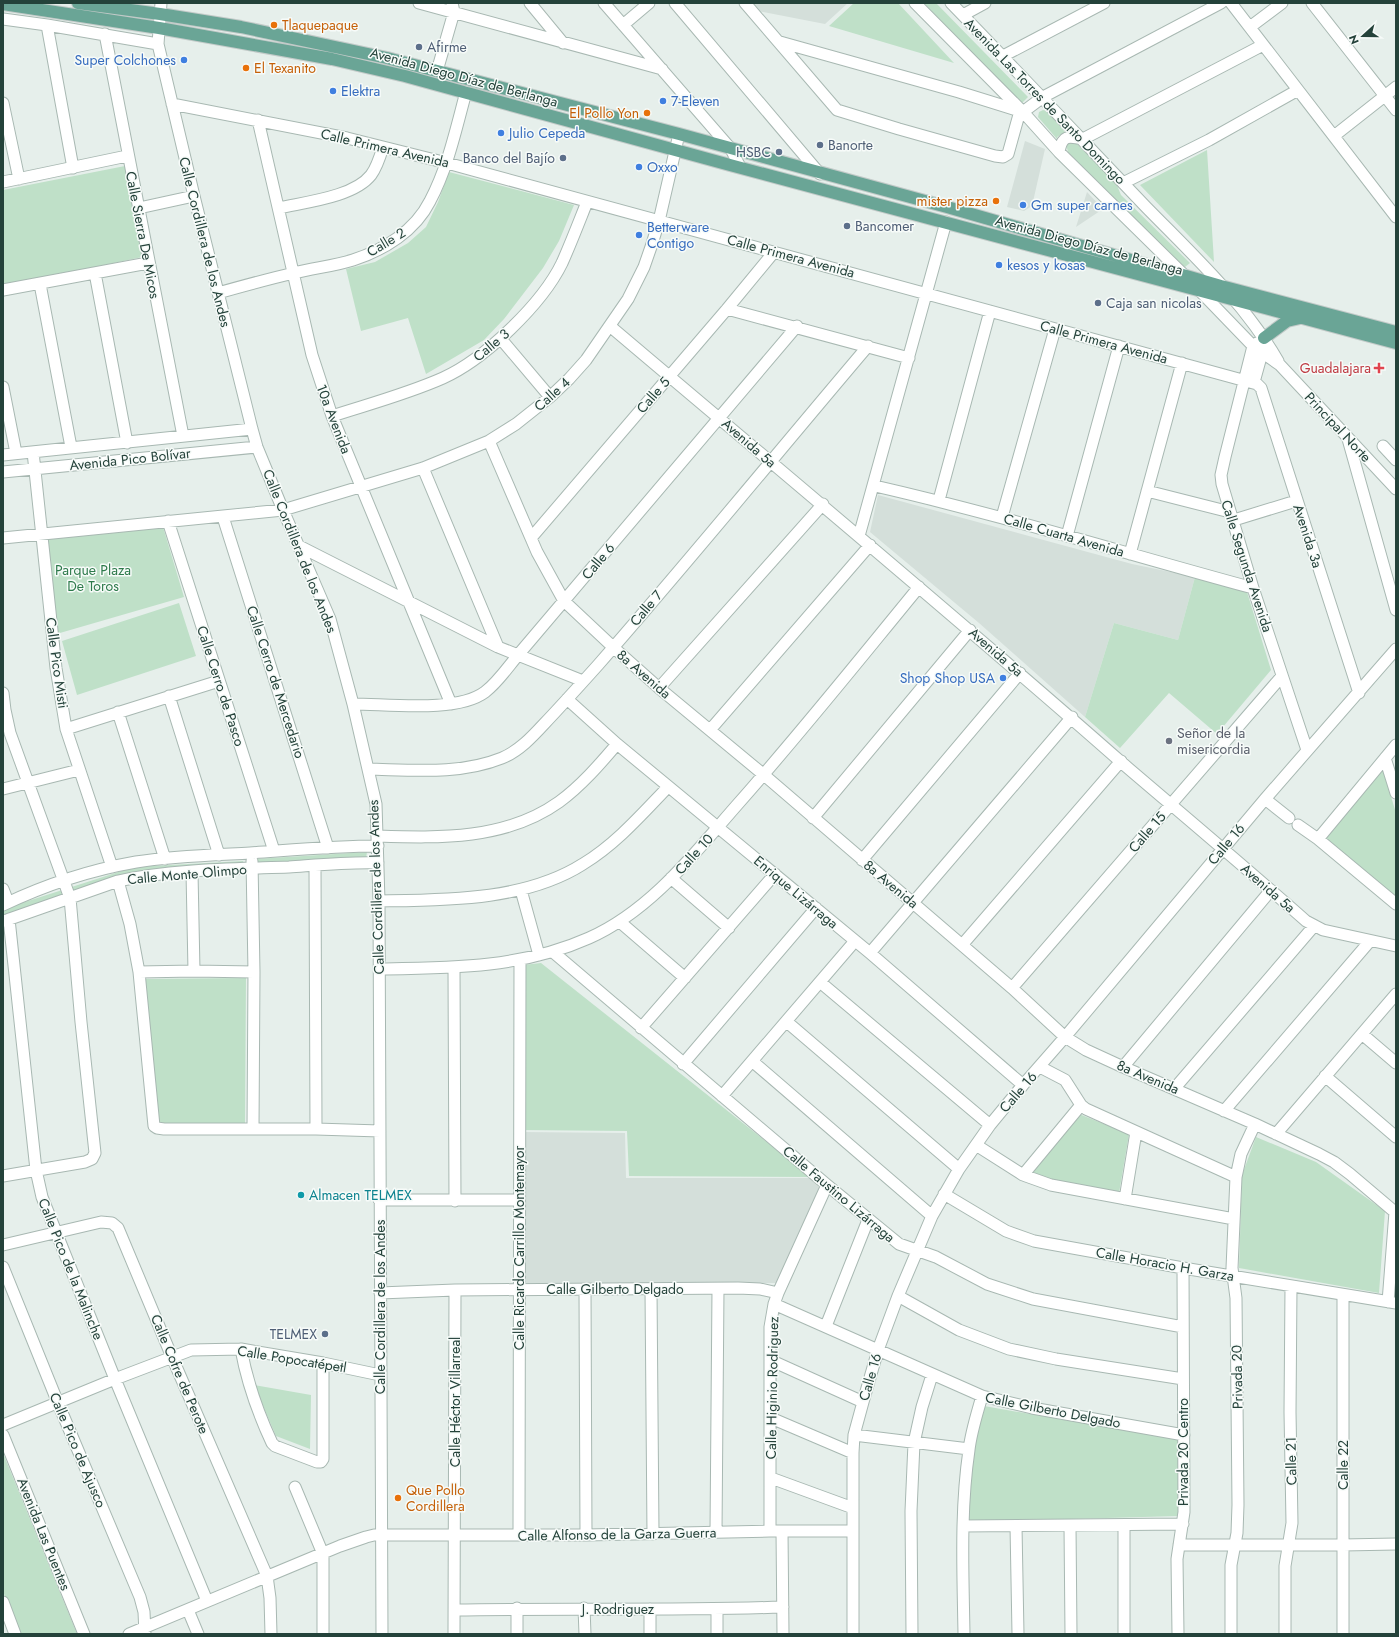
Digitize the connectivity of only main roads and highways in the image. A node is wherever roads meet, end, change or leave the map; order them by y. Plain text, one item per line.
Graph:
1 (78, 3) edge
2 (3, 4) edge
3 (101, 5) edge
4 (161, 8) edge
5 (1300, 318) junction
6 (1396, 332) edge
7 (1264, 338) road end
8 (1396, 343) edge

1 - 3 main road, Avenida Diego Díaz de Berlanga
2 - 5 main road, Avenida Diego Díaz de Berlanga
3 - 4 main road, Avenida Diego Díaz de Berlanga
4 - 6 main road, Avenida Diego Díaz de Berlanga
5 - 7 main road
5 - 8 main road, Avenida Diego Díaz de Berlanga

